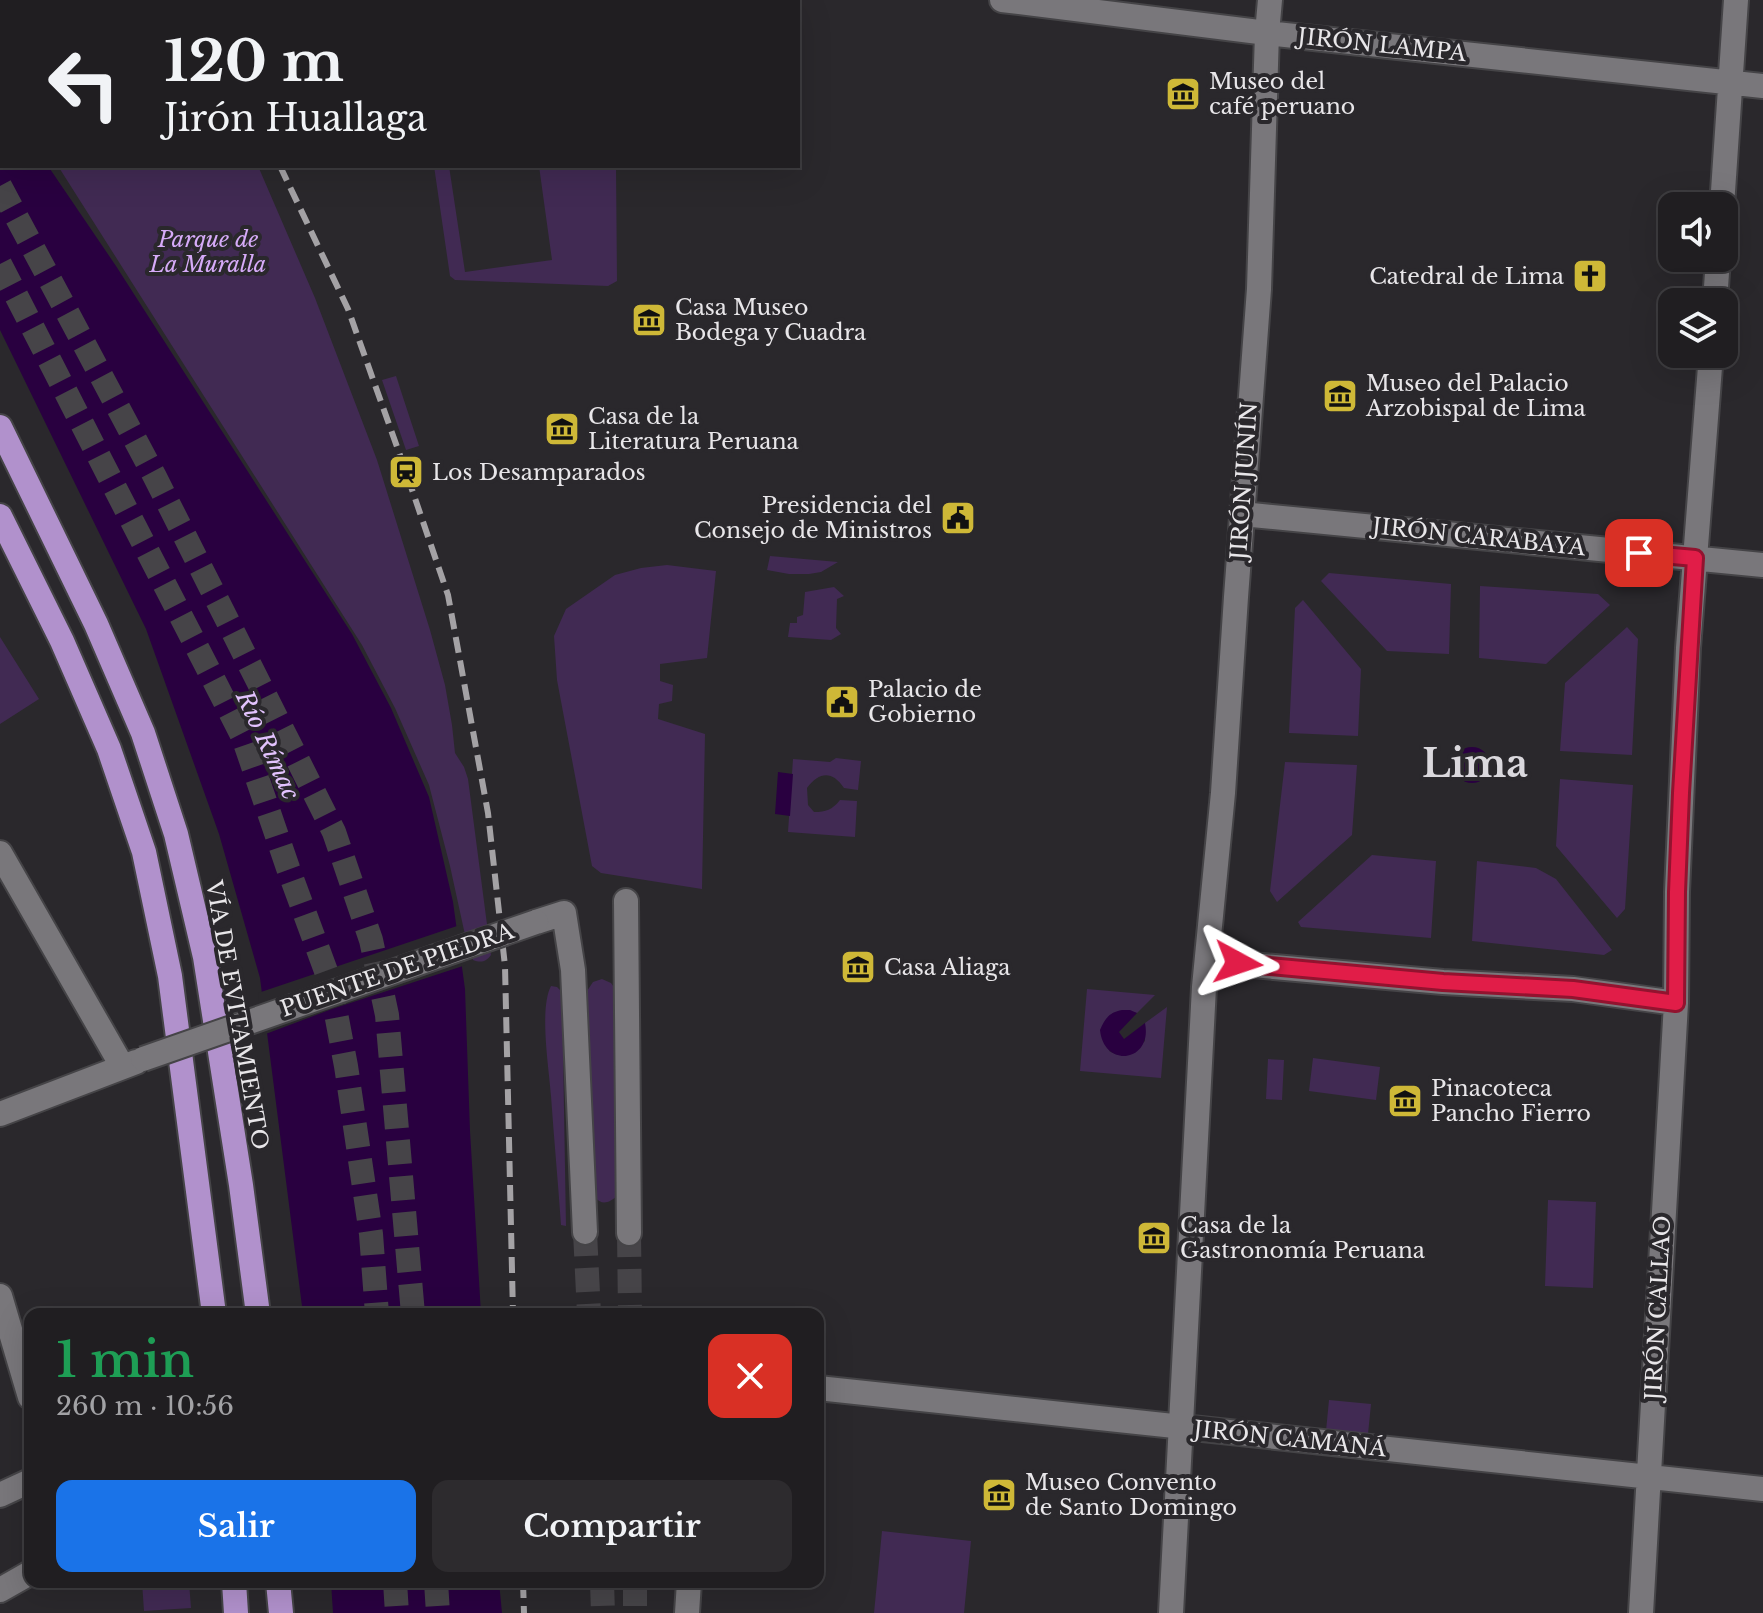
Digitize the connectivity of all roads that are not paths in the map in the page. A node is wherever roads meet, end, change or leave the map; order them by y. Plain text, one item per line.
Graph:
1 (1002, 0) edge
2 (1270, 0) edge
3 (1736, 0) edge
4 (1267, 33) junction
5 (1730, 82) junction
6 (1763, 86) edge
7 (1723, 192) edge
8 (1710, 368) edge
9 (0, 427) edge
10 (1242, 514) junction
11 (0, 516) edge
12 (1695, 558) junction
13 (1763, 565) edge
14 (0, 853) edge
15 (626, 901) dead end
16 (1207, 961) junction
17 (1676, 1003) junction
18 (132, 1063) junction
19 (0, 1114) edge
20 (585, 1232) tunnel mouth
21 (629, 1233) tunnel mouth
22 (0, 1296) edge
23 (213, 1308) edge
24 (257, 1308) edge
25 (24, 1377) edge
26 (824, 1389) edge
27 (1181, 1427) junction
28 (1648, 1477) junction
29 (24, 1484) edge
30 (1763, 1489) edge
31 (0, 1495) edge
32 (24, 1576) edge
33 (234, 1588) edge
34 (279, 1588) edge
35 (689, 1588) edge
36 (0, 1590) edge
37 (236, 1613) edge
38 (281, 1613) edge
39 (687, 1613) edge
40 (1171, 1613) edge
41 (1641, 1613) edge

1 - 4 street, JIRÓN LAMPA
2 - 4 street, JIRÓN JUNÍN
3 - 5 street
4 - 5 street, JIRÓN LAMPA
4 - 10 street, JIRÓN JUNÍN
5 - 6 street, JIRÓN LAMPA
5 - 7 street
8 - 12 street, JIRÓN CALLAO
9 - 24 highway, VÍA DE EVITAMIENTO
10 - 12 street, JIRÓN CARABAYA
10 - 16 street, JIRÓN JUNÍN
11 - 23 highway
12 - 13 street, JIRÓN CARABAYA
12 - 17 street, JIRÓN CALLAO
14 - 18 street
15 - 21 street
16 - 17 street
16 - 27 street, JIRÓN JUNÍN
17 - 28 street, JIRÓN CALLAO
18 - 19 street, PUENTE DE PIEDRA
18 - 20 street, PUENTE DE PIEDRA, bridge
22 - 25 street
26 - 27 street, JIRÓN CAMANÁ
27 - 28 street, JIRÓN CAMANÁ
27 - 40 street, JIRÓN JUNÍN
28 - 30 street, JIRÓN CAMANÁ
28 - 41 street, JIRÓN CALLAO
29 - 31 street
32 - 36 street
33 - 37 highway
34 - 38 highway
35 - 39 street

